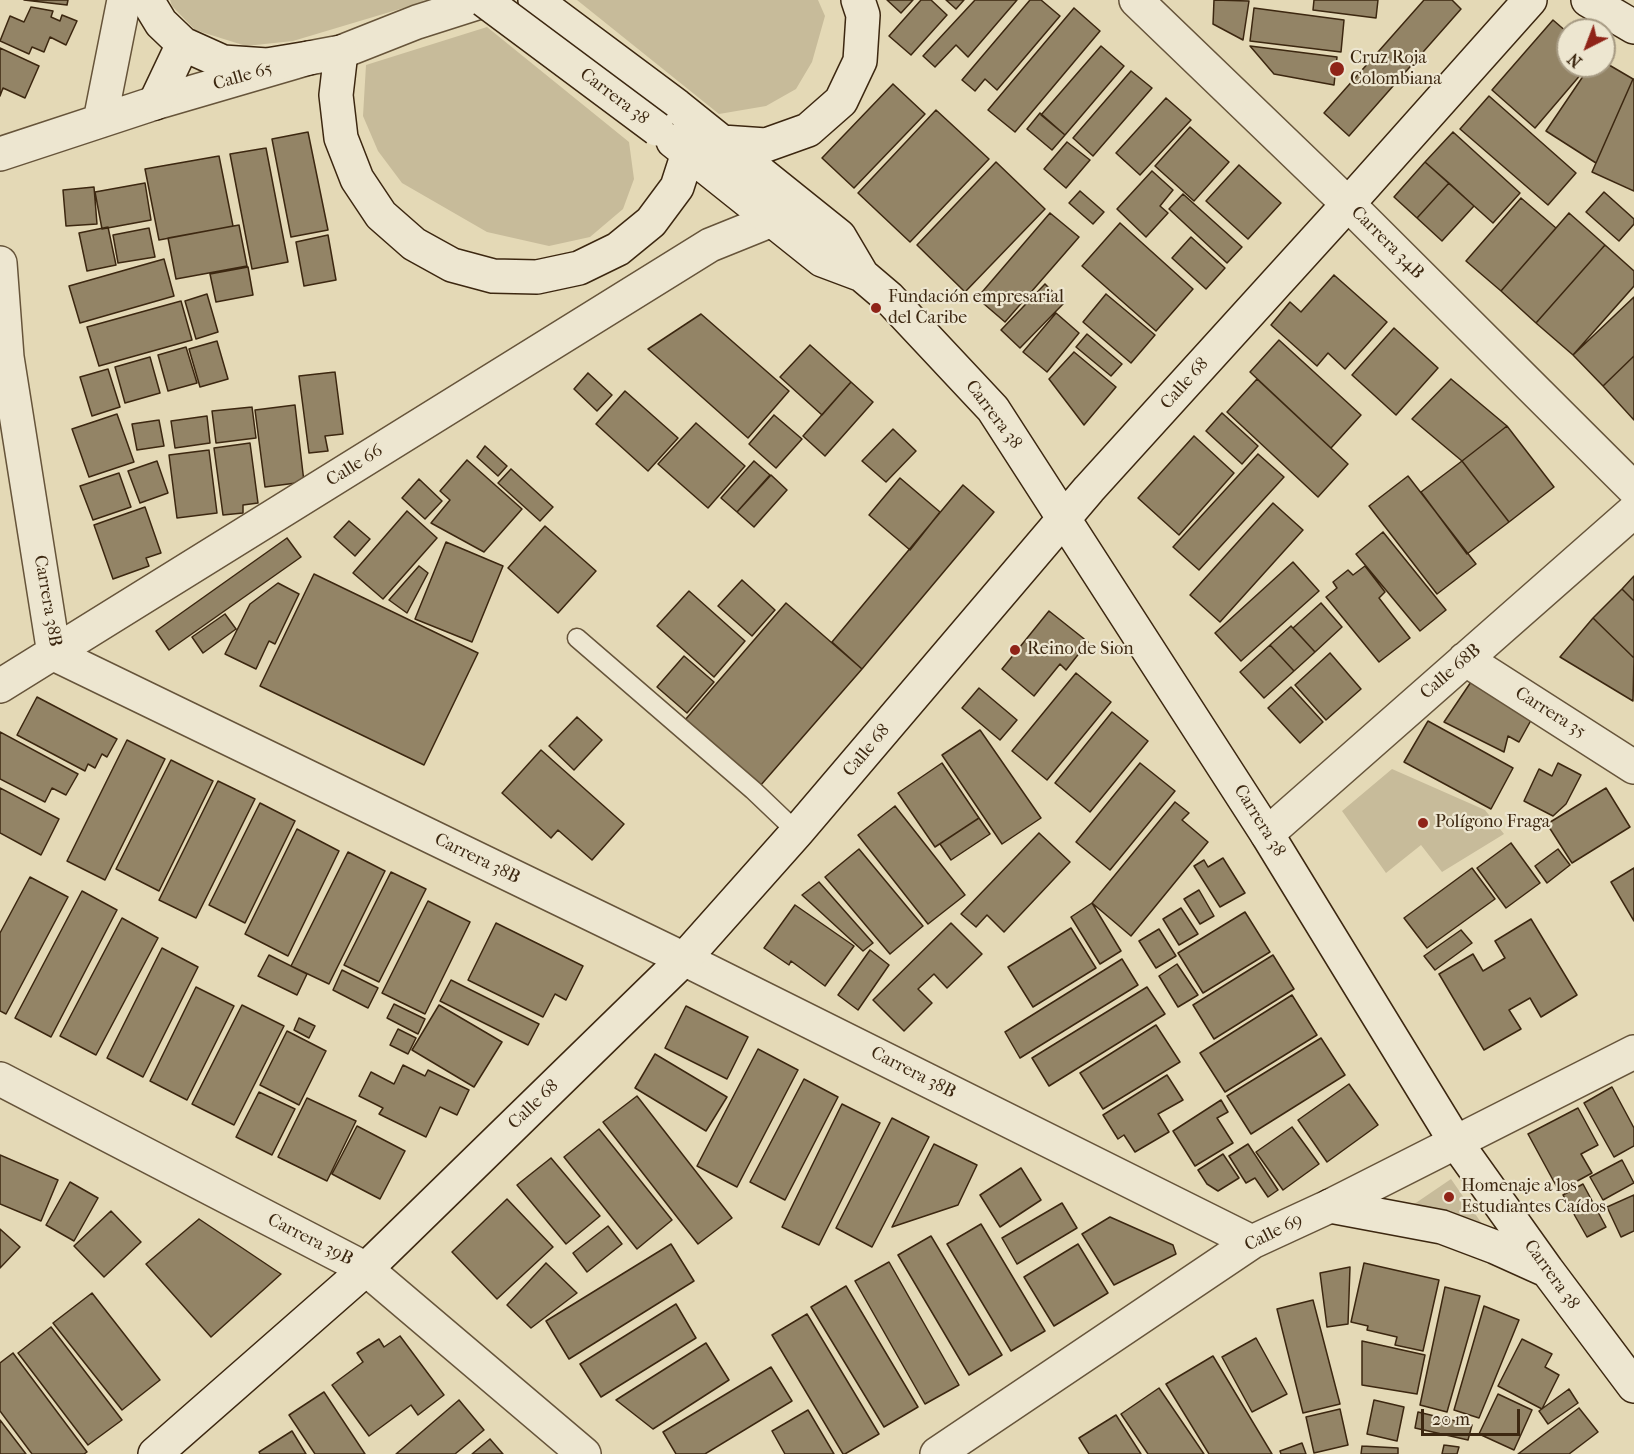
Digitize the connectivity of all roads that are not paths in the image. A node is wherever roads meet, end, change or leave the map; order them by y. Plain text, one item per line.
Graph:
1 (124, 0) edge
2 (147, 0) edge
3 (485, 0) edge
4 (536, 0) edge
5 (858, 0) edge
6 (1136, 0) edge
7 (1530, 0) edge
8 (1588, 0) edge
9 (1634, 27) edge
10 (183, 44) junction
11 (340, 52) junction
12 (309, 58) junction
13 (155, 103) junction
14 (667, 118) junction
15 (100, 121) junction
16 (722, 142) junction
17 (688, 153) junction
18 (0, 154) edge
19 (743, 197) junction
20 (1348, 204) junction
21 (772, 220) junction
22 (710, 245) junction
23 (0, 263) edge
24 (862, 275) junction
25 (4, 358) edge
26 (1634, 489) edge
27 (1634, 511) edge
28 (1065, 518) junction
29 (577, 638) dead end
30 (54, 654) junction
31 (1466, 659) junction
32 (0, 686) edge
33 (1634, 767) edge
34 (797, 832) junction
35 (1267, 834) junction
36 (684, 959) junction
37 (1634, 1052) edge
38 (0, 1079) edge
39 (1455, 1142) junction
40 (1330, 1206) junction
41 (1252, 1242) junction
42 (366, 1269) junction
43 (1547, 1270) junction
44 (1634, 1386) edge
45 (155, 1454) edge
46 (584, 1454) edge
47 (937, 1454) edge

1 - 15 street
2 - 10 street
3 - 11 street, Calle 65
3 - 14 street, Carrera 38, bridge
4 - 14 street, Carrera 38
5 - 16 street
6 - 20 street, Carrera 34B
7 - 20 street, Calle 68
8 - 9 street
10 - 12 street
10 - 13 street
11 - 12 street, Calle 65
11 - 17 street
12 - 13 street, Calle 65
13 - 15 street, Calle 65
14 - 16 street, Carrera 38
14 - 17 street, Carrera 38
15 - 18 street, Calle 65
16 - 24 street, Carrera 38
17 - 19 street, Carrera 38
19 - 21 street, Carrera 38
19 - 22 street, Calle 66
20 - 26 street, Carrera 34B
20 - 28 street, Calle 68
21 - 22 street, Calle 66
21 - 24 street, Carrera 38
22 - 30 street, Calle 66
23 - 25 street, Carrera 38B
24 - 28 street, Carrera 38
25 - 30 street, Carrera 38B
27 - 31 street, Calle 68B
28 - 34 street, Calle 68
28 - 35 street, Carrera 38
29 - 34 lane
30 - 32 street, Calle 66
30 - 36 street, Carrera 38B
31 - 33 street, Carrera 35
31 - 35 street, Calle 68B
34 - 36 street, Calle 68
35 - 39 street, Carrera 38
36 - 41 street, Carrera 38B
36 - 42 street, Calle 68
37 - 39 street, Calle 69
38 - 42 street, Carrera 39B
39 - 40 street, Calle 69
39 - 43 street, Carrera 38
40 - 41 street, Calle 69
40 - 43 street
41 - 47 street, Calle 69
42 - 45 street, Calle 68
42 - 46 street, Carrera 39B
43 - 44 street, Carrera 38

